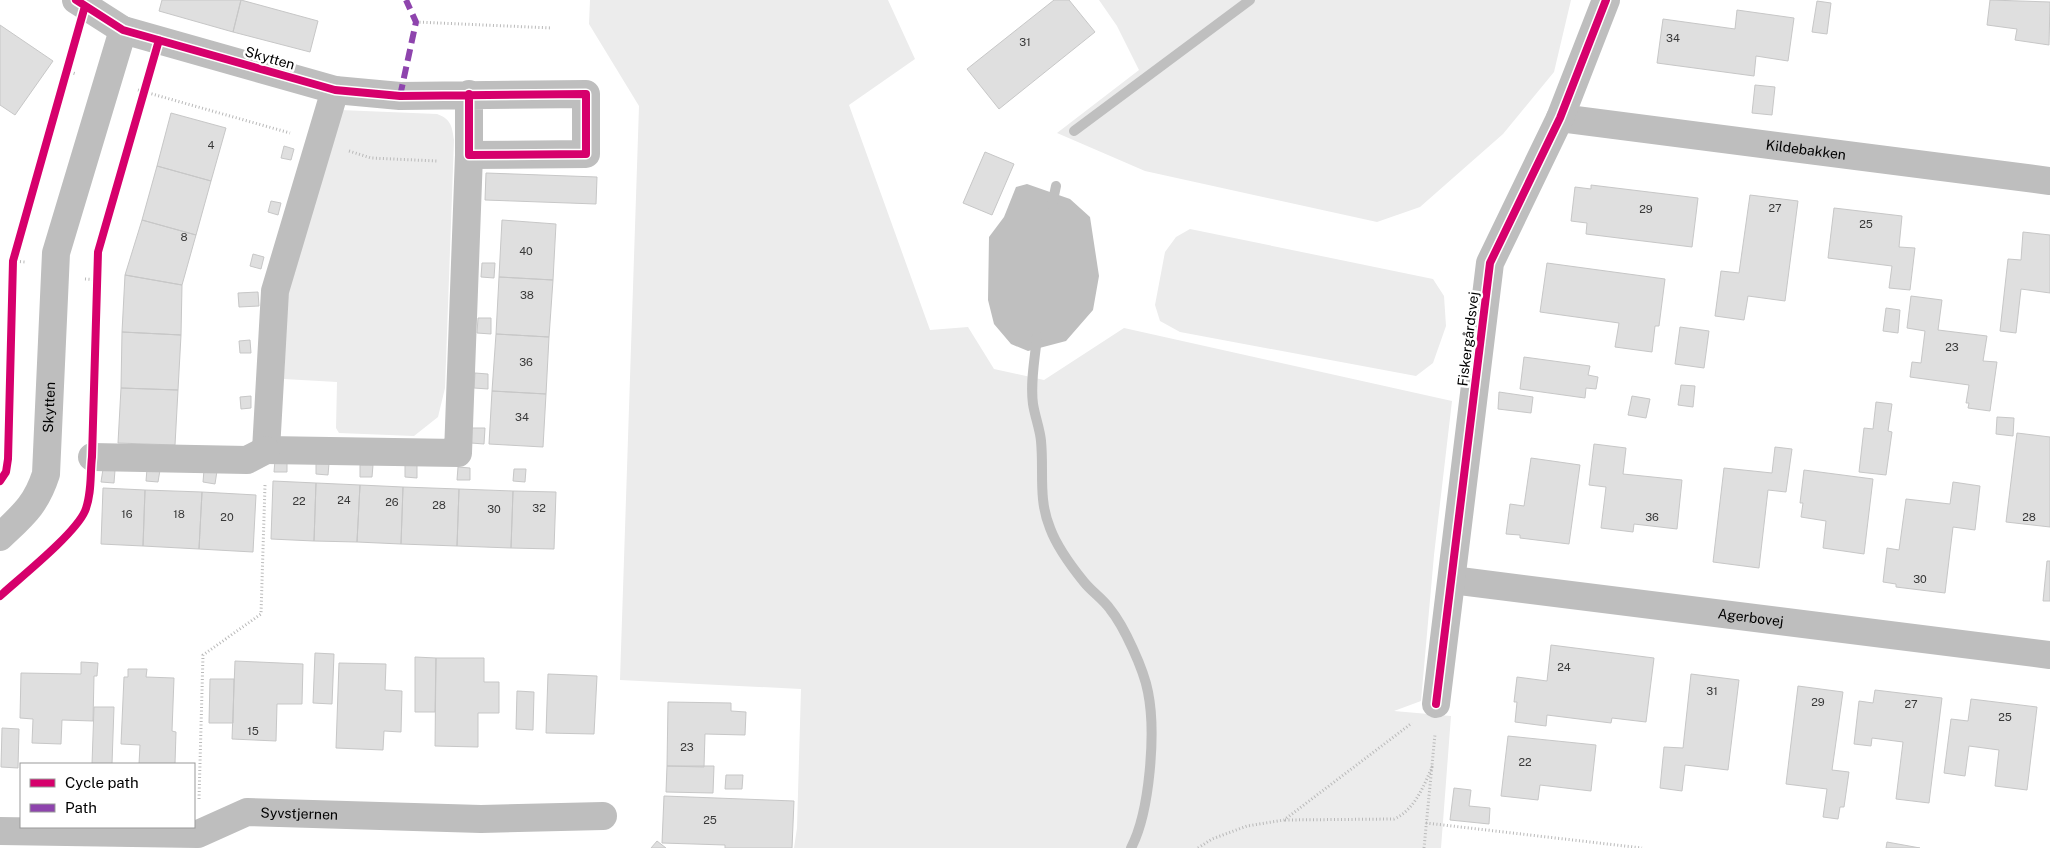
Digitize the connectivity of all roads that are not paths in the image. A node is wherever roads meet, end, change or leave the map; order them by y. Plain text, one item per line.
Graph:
1 (76, 0) edge
2 (1606, 0) edge
3 (123, 30) junction
4 (335, 90) junction
5 (469, 94) junction
6 (1560, 118) junction
7 (469, 158) junction
8 (2050, 180) edge
9 (266, 450) junction
10 (92, 457) dead end
11 (0, 537) edge
12 (1452, 580) junction
13 (2050, 655) edge
14 (1436, 704) road end
15 (603, 816) dead end
16 (0, 831) edge

1 - 3 street, Skytten
2 - 6 street, Fiskergårdsvej
3 - 4 street, Skytten
3 - 11 street, Skytten
4 - 5 street, Skytten
4 - 9 street
5 - 7 street
5 - 7 street, Skytten
6 - 8 street, Kildebakken
6 - 12 street, Fiskergårdsvej
7 - 9 street
9 - 10 street
12 - 13 street, Agerbovej
12 - 14 street, Fiskergårdsvej
15 - 16 street, Syvstjernen

